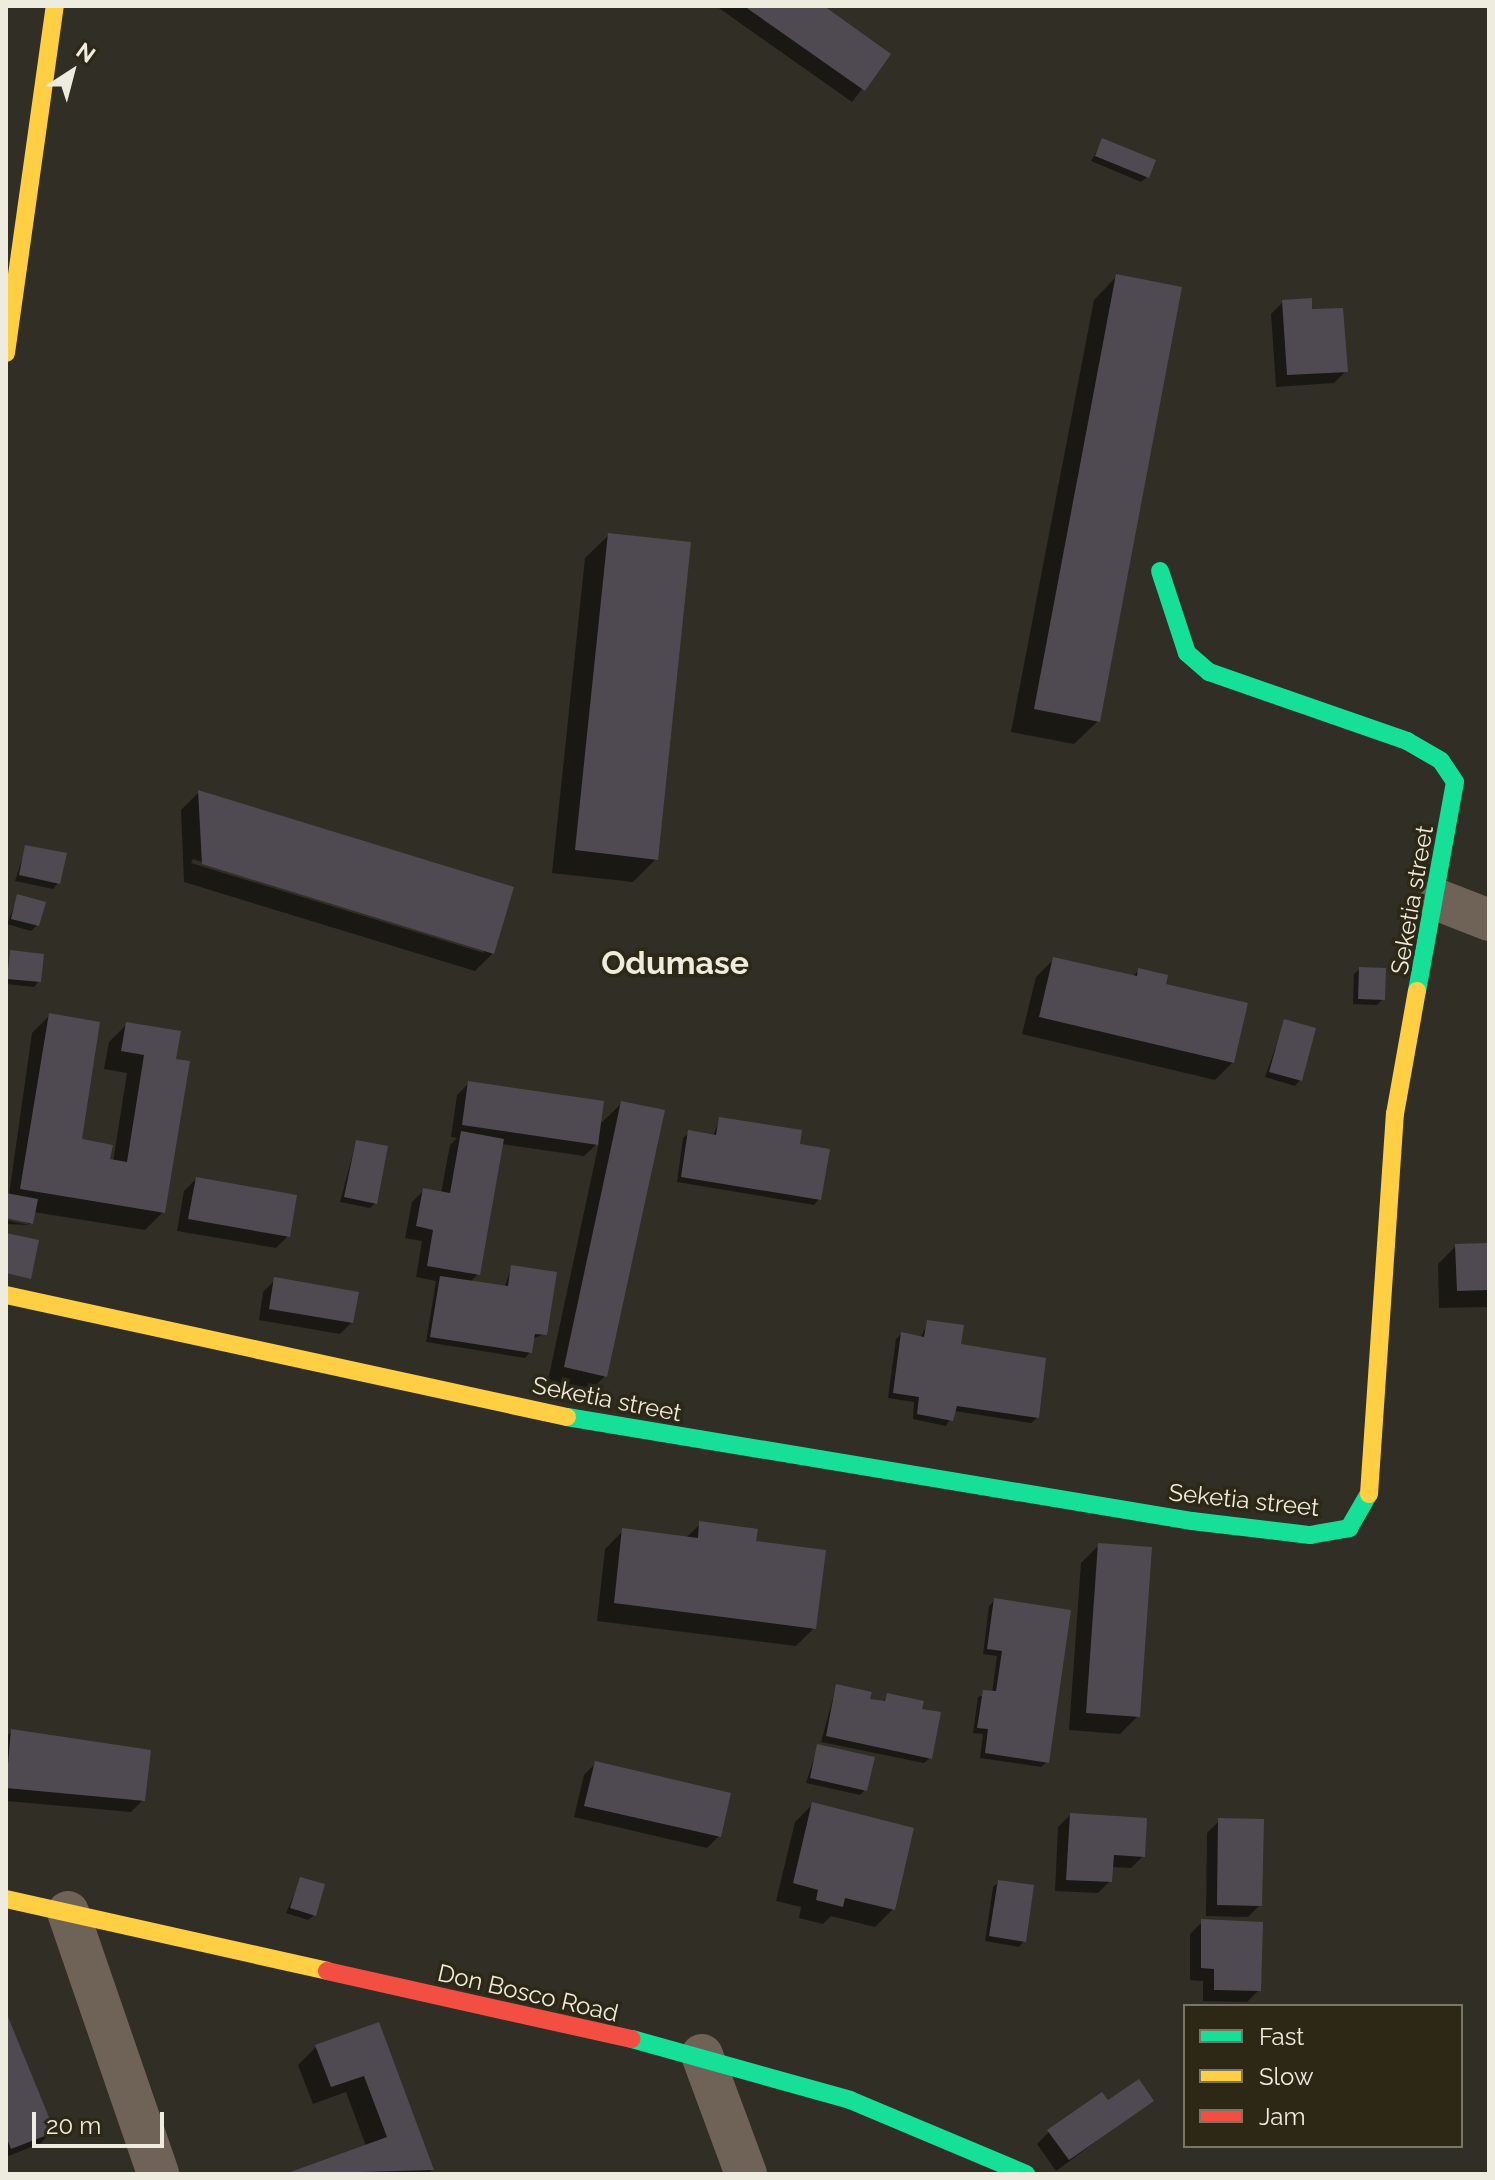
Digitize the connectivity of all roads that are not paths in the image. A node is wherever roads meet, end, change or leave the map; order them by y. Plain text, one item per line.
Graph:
1 (55, 6) edge
2 (15, 231) edge
3 (6, 353) edge
4 (1160, 571) dead end
5 (1438, 900) junction
6 (1489, 920) edge
7 (6, 1295) edge
8 (6, 1899) edge
9 (68, 1912) junction
10 (702, 2055) junction
11 (158, 2174) edge
12 (746, 2174) edge
13 (1026, 2174) edge

1 - 2 street
2 - 3 street
4 - 5 street, Seketia street
5 - 6 street
5 - 7 street, Seketia street
8 - 9 street, Don Bosco Road
9 - 10 street, Don Bosco Road
9 - 11 street
10 - 12 street
10 - 13 street, Don Bosco Road

